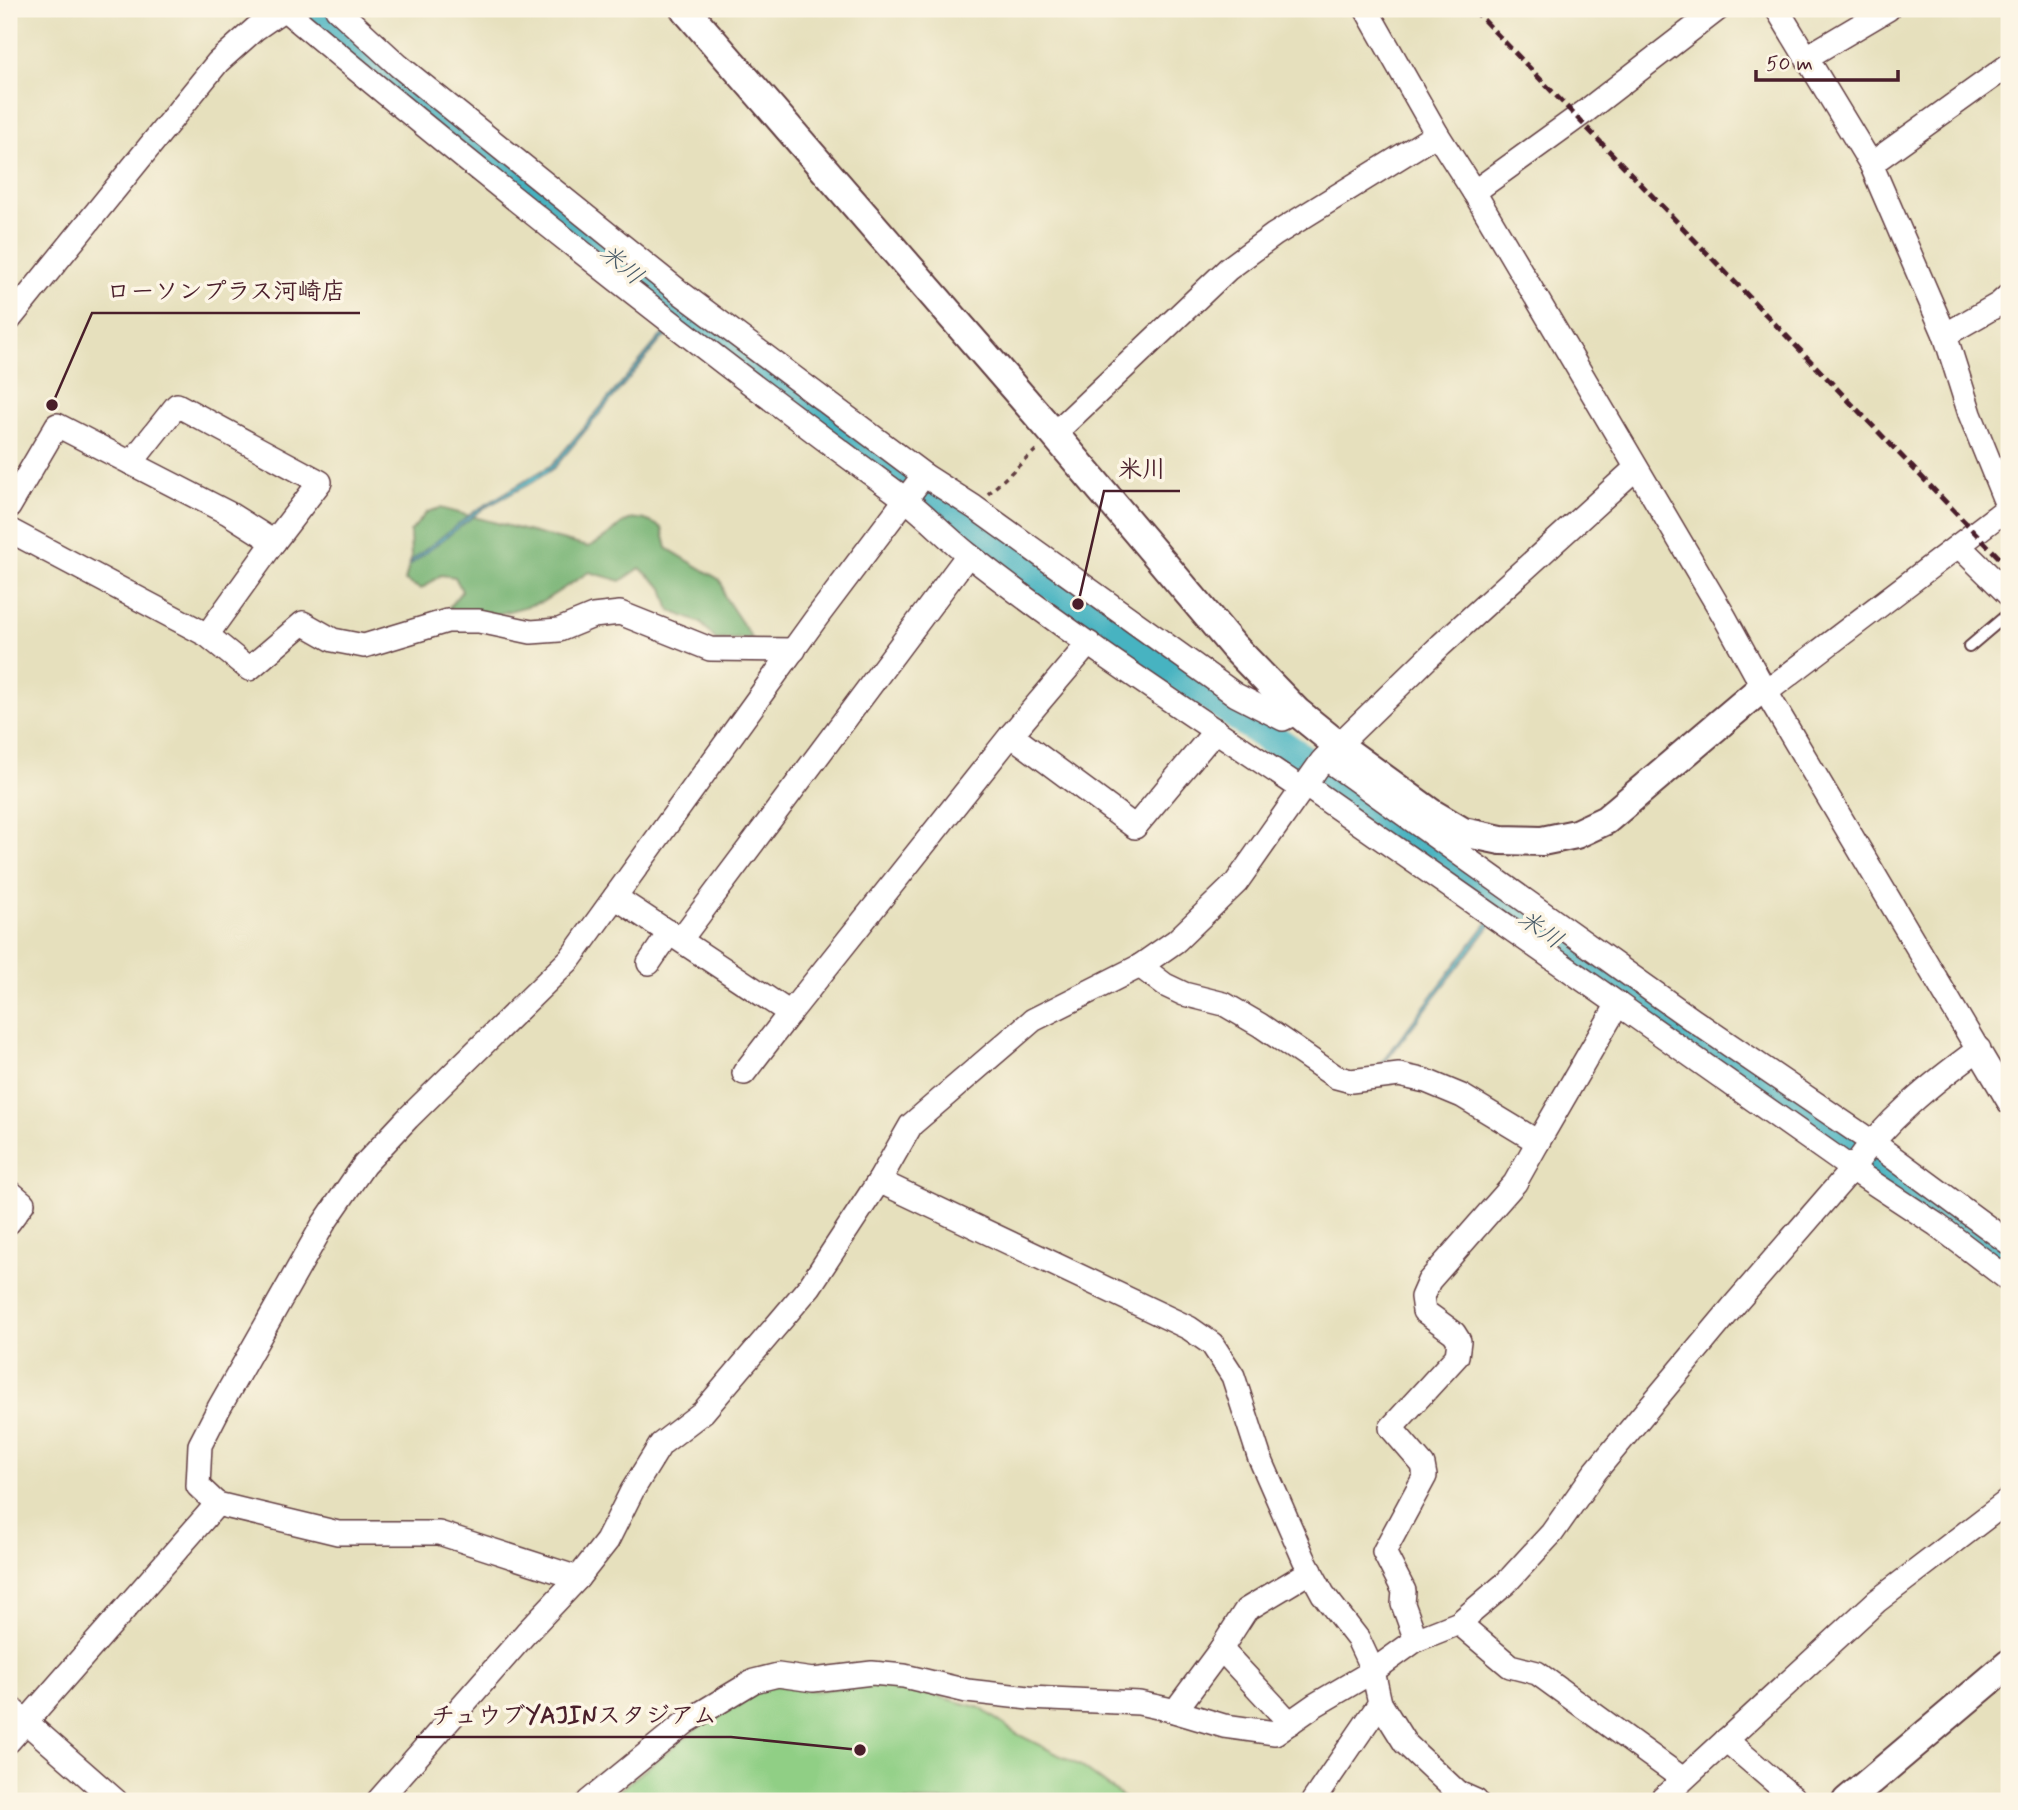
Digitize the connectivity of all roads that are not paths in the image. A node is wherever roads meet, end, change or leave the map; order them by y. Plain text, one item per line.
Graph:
1 (284, 9) edge
2 (337, 9) edge
3 (685, 9) edge
4 (1366, 9) edge
5 (1718, 9) edge
6 (1777, 9) edge
7 (1888, 9) edge
8 (1807, 58) junction
9 (2009, 65) edge
10 (1437, 134) junction
11 (1871, 164) junction
12 (1474, 192) junction
13 (2009, 295) edge
14 (9, 320) edge
15 (1945, 335) junction
16 (1054, 434) junction
17 (131, 463) junction
18 (1636, 468) junction
19 (924, 475) junction
20 (905, 499) junction
21 (9, 507) edge
22 (2009, 508) edge
23 (9, 530) edge
24 (274, 542) junction
25 (1959, 546) junction
26 (968, 555) junction
27 (2009, 595) edge
28 (2009, 613) edge
29 (207, 635) junction
30 (1089, 643) junction
31 (1969, 647) dead end
32 (794, 650) junction
33 (1764, 690) junction
34 (1297, 712) junction
35 (1216, 730) junction
36 (1012, 735) junction
37 (1317, 770) junction
38 (615, 897) junction
39 (675, 936) junction
40 (649, 963) dead end
41 (1140, 966) junction
42 (1618, 1004) junction
43 (790, 1013) junction
44 (1979, 1049) junction
45 (744, 1073) dead end
46 (2009, 1102) edge
47 (1538, 1142) junction
48 (1870, 1143) junction
49 (1853, 1167) junction
50 (879, 1181) junction
51 (9, 1191) edge
52 (9, 1222) edge
53 (2009, 1243) edge
54 (2009, 1280) edge
55 (2009, 1500) edge
56 (217, 1504) junction
57 (1311, 1571) junction
58 (578, 1578) junction
59 (1460, 1623) junction
60 (1416, 1640) junction
61 (1221, 1649) junction
62 (2009, 1664) edge
63 (1373, 1671) junction
64 (1380, 1703) junction
65 (1175, 1711) junction
66 (17, 1715) edge
67 (1290, 1723) junction
68 (1726, 1740) junction
69 (9, 1741) edge
70 (1683, 1779) junction
71 (381, 1800) edge
72 (116, 1801) edge
73 (589, 1801) edge
74 (1313, 1801) edge
75 (1476, 1801) edge
76 (1660, 1801) edge
77 (1797, 1801) edge
78 (1847, 1801) edge

1 - 14 street
1 - 20 street
2 - 19 street
3 - 16 street
4 - 10 street
5 - 12 street
6 - 8 street
7 - 8 street
8 - 11 street
9 - 11 street
10 - 12 street
10 - 16 street
11 - 15 street
12 - 18 street
13 - 15 street
15 - 22 street
16 - 34 street
17 - 21 street
17 - 24 street
17 - 24 street
18 - 33 street
18 - 37 street
19 - 20 street
19 - 34 street
20 - 26 street
20 - 32 street
22 - 25 street
23 - 29 street
24 - 29 street
25 - 27 street
25 - 33 street
26 - 30 street
26 - 39 street
28 - 31 lane
29 - 32 street
30 - 35 street
30 - 36 street
32 - 38 street
33 - 37 street
33 - 44 street
34 - 37 street
35 - 36 street
35 - 37 street
36 - 43 street
37 - 41 street
37 - 42 street
37 - 48 street
38 - 39 street
38 - 56 street
39 - 40 street
39 - 43 street
41 - 47 street
41 - 50 street
42 - 47 street
42 - 49 street
43 - 45 street
44 - 46 street
44 - 48 street
47 - 60 street
48 - 49 street
48 - 53 street
49 - 54 street
49 - 59 street
50 - 57 street
50 - 58 street
51 - 52 street
55 - 68 street
56 - 58 street
56 - 66 street
57 - 61 street
57 - 63 street
58 - 71 street
59 - 60 street
59 - 70 street
60 - 63 street
61 - 65 street
61 - 67 street
62 - 78 street
63 - 64 street
63 - 67 street
64 - 74 street
64 - 75 street
65 - 67 street
65 - 73 street
66 - 69 street
66 - 72 street
68 - 70 street
68 - 77 street
70 - 76 street

